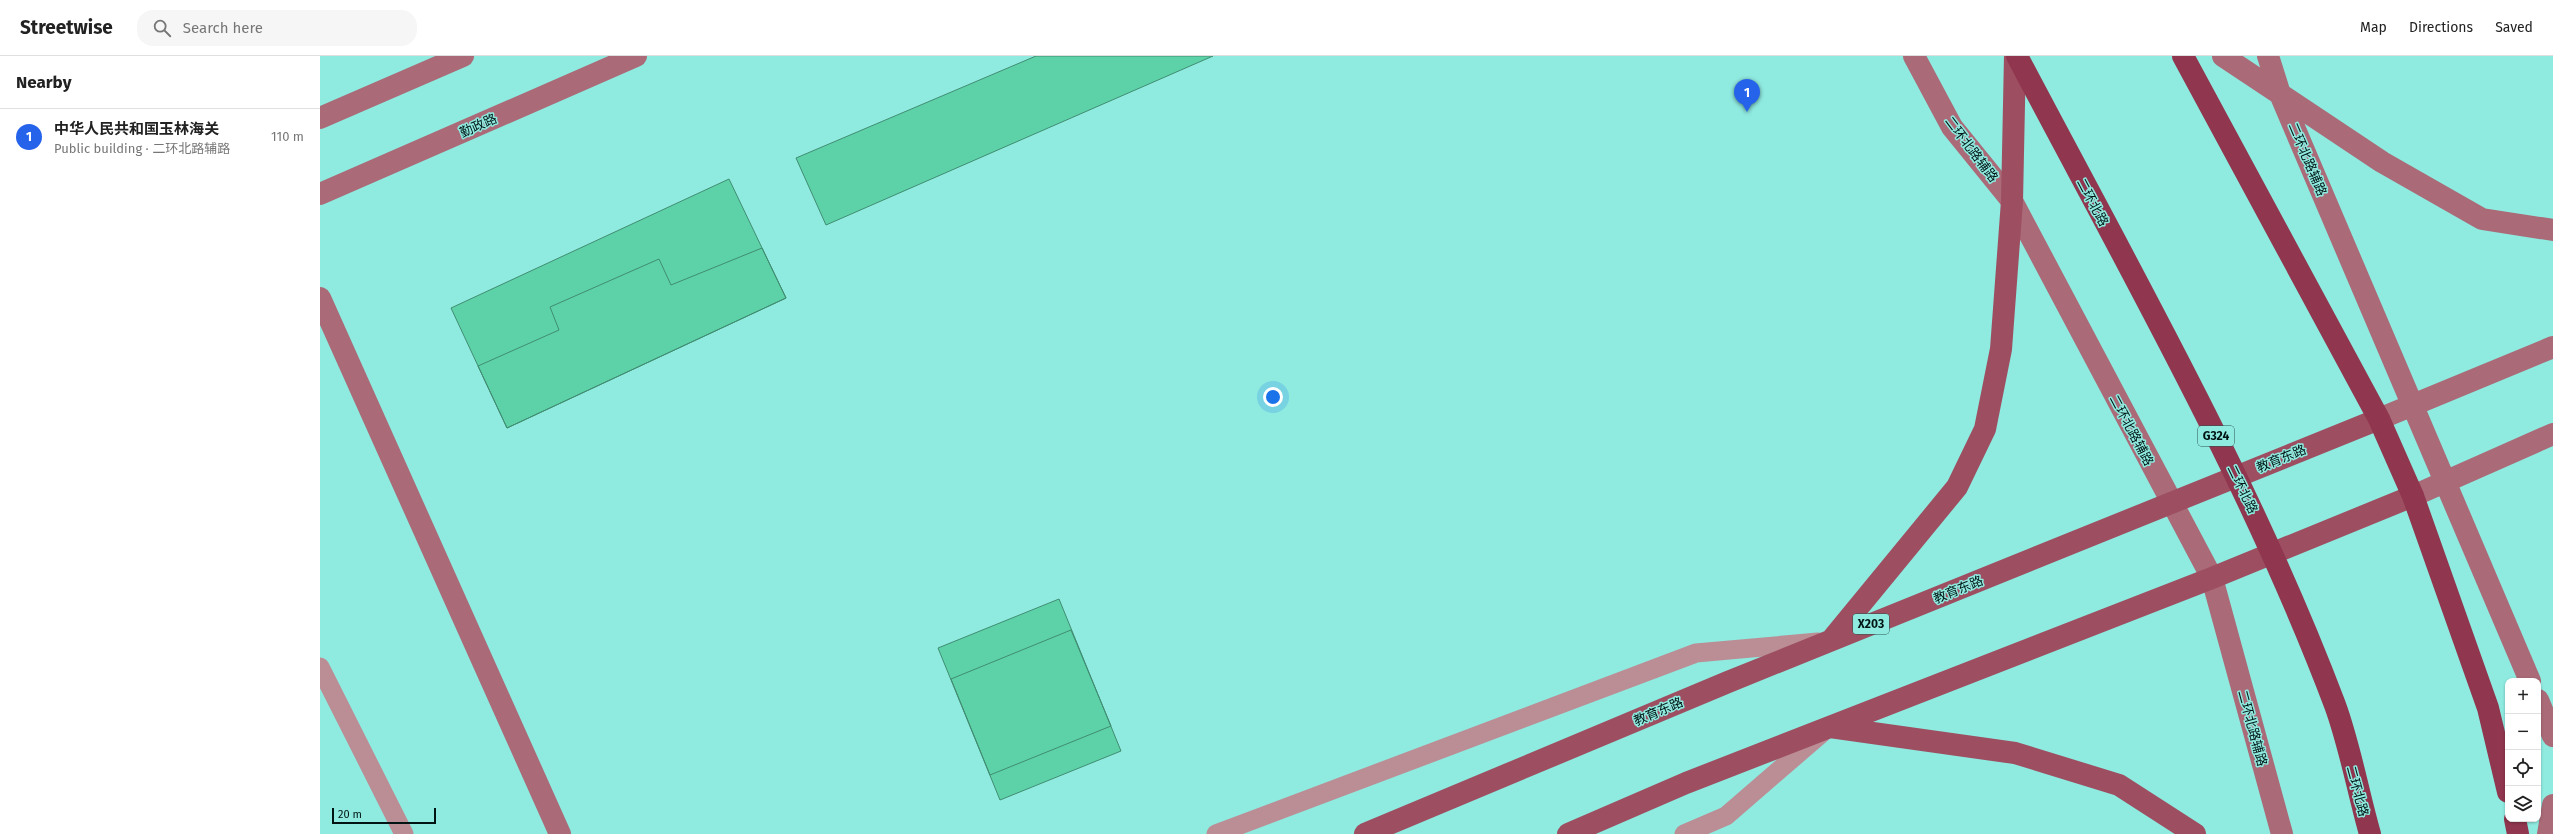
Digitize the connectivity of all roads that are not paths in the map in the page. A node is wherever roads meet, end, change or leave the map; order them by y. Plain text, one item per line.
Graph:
1 (463, 56) edge
2 (636, 56) edge
3 (1914, 56) edge
4 (2016, 56) edge
5 (2183, 56) edge
6 (2223, 56) edge
7 (2268, 56) edge
8 (2280, 94) junction
9 (320, 118) edge
10 (320, 194) edge
11 (2012, 201) junction
12 (2553, 230) edge
13 (320, 298) edge
14 (2553, 347) edge
15 (2412, 405) junction
16 (2380, 418) junction
17 (2553, 434) edge
18 (2236, 475) junction
19 (2445, 482) junction
20 (2413, 496) junction
21 (2170, 502) junction
22 (2273, 552) junction
23 (2212, 578) junction
24 (1831, 640) junction
25 (320, 667) edge
26 (2529, 678) edge
27 (2541, 707) edge
28 (1829, 727) junction
29 (2553, 736) edge
30 (2507, 786) edge
31 (2553, 805) edge
32 (2516, 822) edge
33 (404, 834) edge
34 (560, 834) edge
35 (1216, 834) edge
36 (1365, 834) edge
37 (1568, 834) edge
38 (1684, 834) edge
39 (2195, 834) edge
40 (2282, 834) edge
41 (2370, 834) edge
42 (2518, 834) edge
43 (2548, 834) edge

1 - 9 street
2 - 10 street, 勤政路
3 - 11 street, 二环北路辅路
4 - 11 main road
4 - 18 highway, 二环北路 / G324
5 - 16 highway
6 - 8 street
7 - 8 street, 二环北路辅路
8 - 12 street
8 - 15 street, 二环北路辅路
11 - 21 street, 二环北路辅路
11 - 24 main road
13 - 34 street
14 - 15 street, 教育东路
15 - 16 street, 教育东路
15 - 19 street, 二环北路辅路
16 - 18 main road, 教育东路 / X203
16 - 20 highway
17 - 19 street
18 - 21 main road, 教育东路 / X203
18 - 22 highway, 二环北路 / G324
19 - 20 street
19 - 26 street, 二环北路辅路
20 - 22 main road
20 - 30 highway
21 - 23 street, 二环北路辅路
21 - 24 main road, 教育东路 / X203
22 - 23 main road
22 - 41 highway, 二环北路 / G324
23 - 28 main road
23 - 40 street, 二环北路辅路
24 - 35 lane
24 - 36 main road, 教育东路 / X203
25 - 33 lane
27 - 29 street
28 - 37 main road
28 - 38 lane
28 - 39 main road
31 - 43 street
32 - 42 highway

